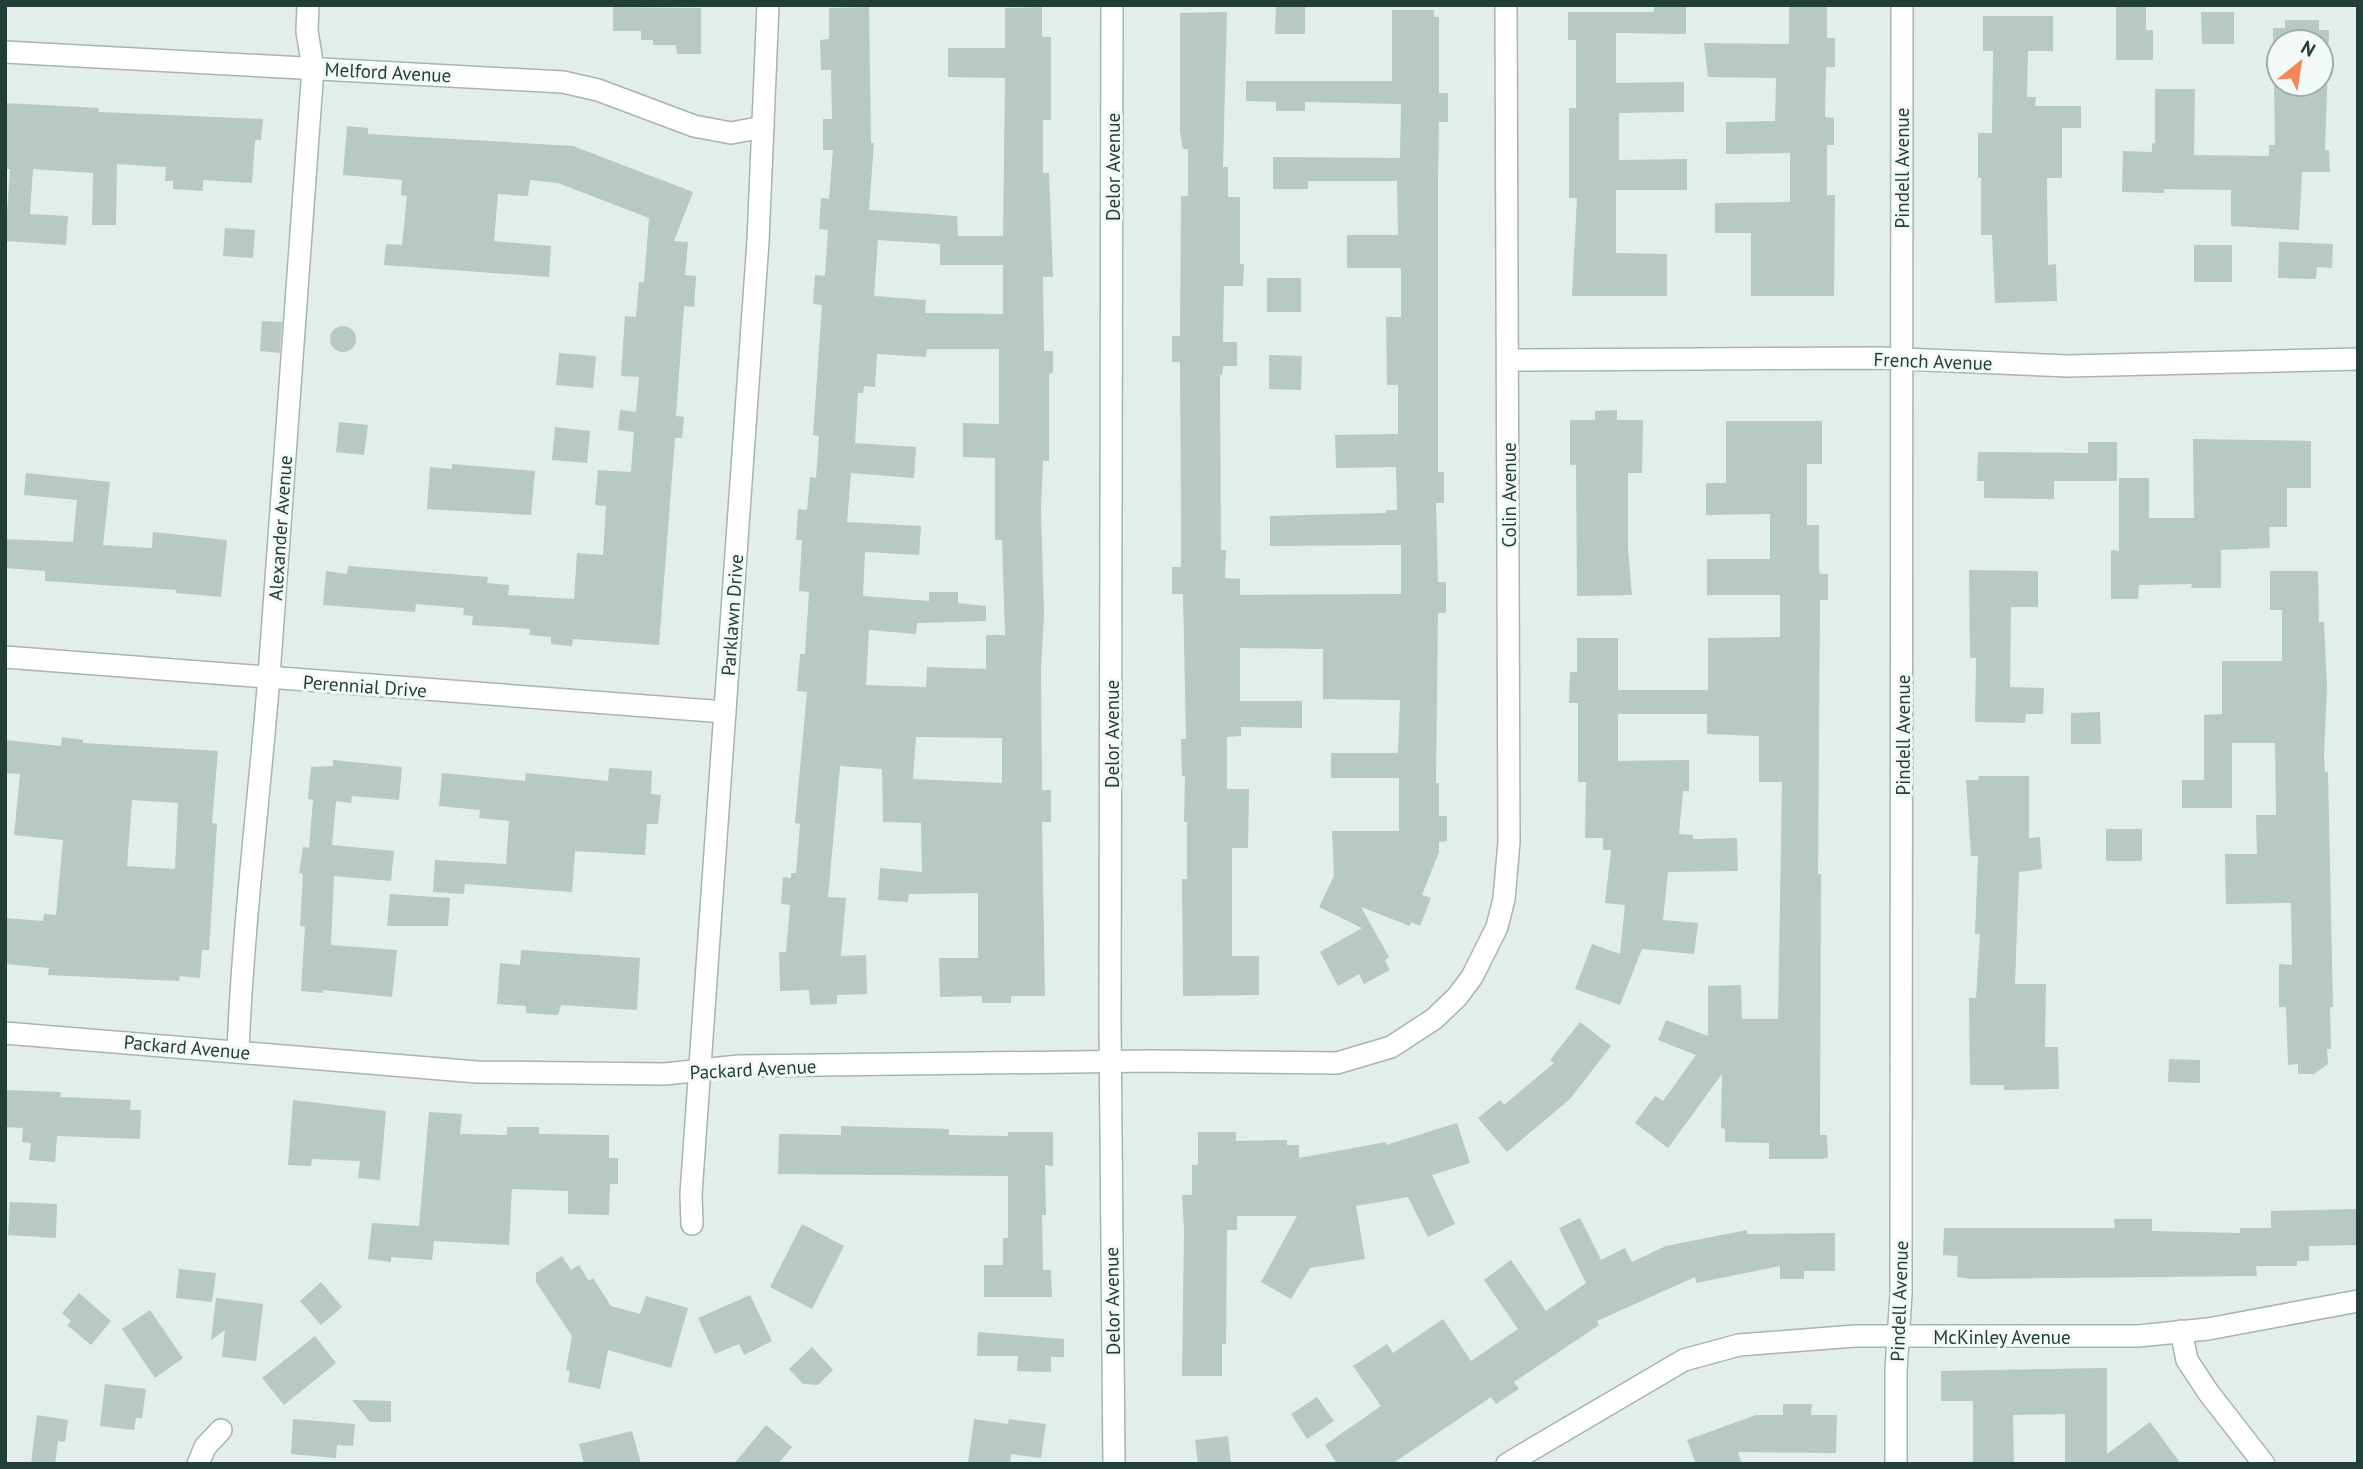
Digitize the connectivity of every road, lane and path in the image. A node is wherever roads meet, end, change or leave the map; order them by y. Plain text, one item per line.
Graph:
1 (308, 5) edge
2 (768, 5) edge
3 (1112, 5) edge
4 (1506, 5) edge
5 (1902, 5) edge
6 (5, 52) edge
7 (313, 68) junction
8 (763, 127) junction
9 (1901, 359) junction
10 (2358, 359) edge
11 (1508, 360) junction
12 (5, 657) edge
13 (269, 679) junction
14 (725, 712) junction
15 (1472, 977) joint
16 (5, 1032) edge
17 (238, 1051) junction
18 (1110, 1061) junction
19 (701, 1070) junction
20 (692, 1224) dead end
21 (2358, 1301) edge
22 (2181, 1331) junction
23 (1897, 1336) junction
24 (221, 1430) dead end
25 (198, 1464) edge
26 (1114, 1464) edge
27 (1507, 1464) edge
28 (1896, 1464) edge
29 (2264, 1464) edge

1 - 7 street, Alexander Avenue
2 - 8 street, Parklawn Drive
3 - 18 street, Delor Avenue
4 - 11 street, Colin Avenue
5 - 9 street, Pindell Avenue
6 - 7 street, Melford Avenue
7 - 8 street, Melford Avenue
7 - 13 street, Alexander Avenue
8 - 14 street, Parklawn Drive
9 - 10 street, French Avenue
9 - 11 street, French Avenue
9 - 23 street, Pindell Avenue
11 - 15 street, Colin Avenue
12 - 13 street, Perennial Drive
13 - 14 street, Perennial Drive
13 - 17 street, Alexander Avenue
14 - 19 street, Parklawn Drive
15 - 18 street, Packard Avenue
16 - 17 street, Packard Avenue
17 - 19 street, Packard Avenue
18 - 19 street, Packard Avenue
18 - 26 street, Delor Avenue
19 - 20 street, Parklawn Drive
21 - 22 street, McKinley Avenue
22 - 23 street, McKinley Avenue
22 - 29 street
23 - 27 street, McKinley Avenue
23 - 28 street, Pindell Avenue
24 - 25 street

